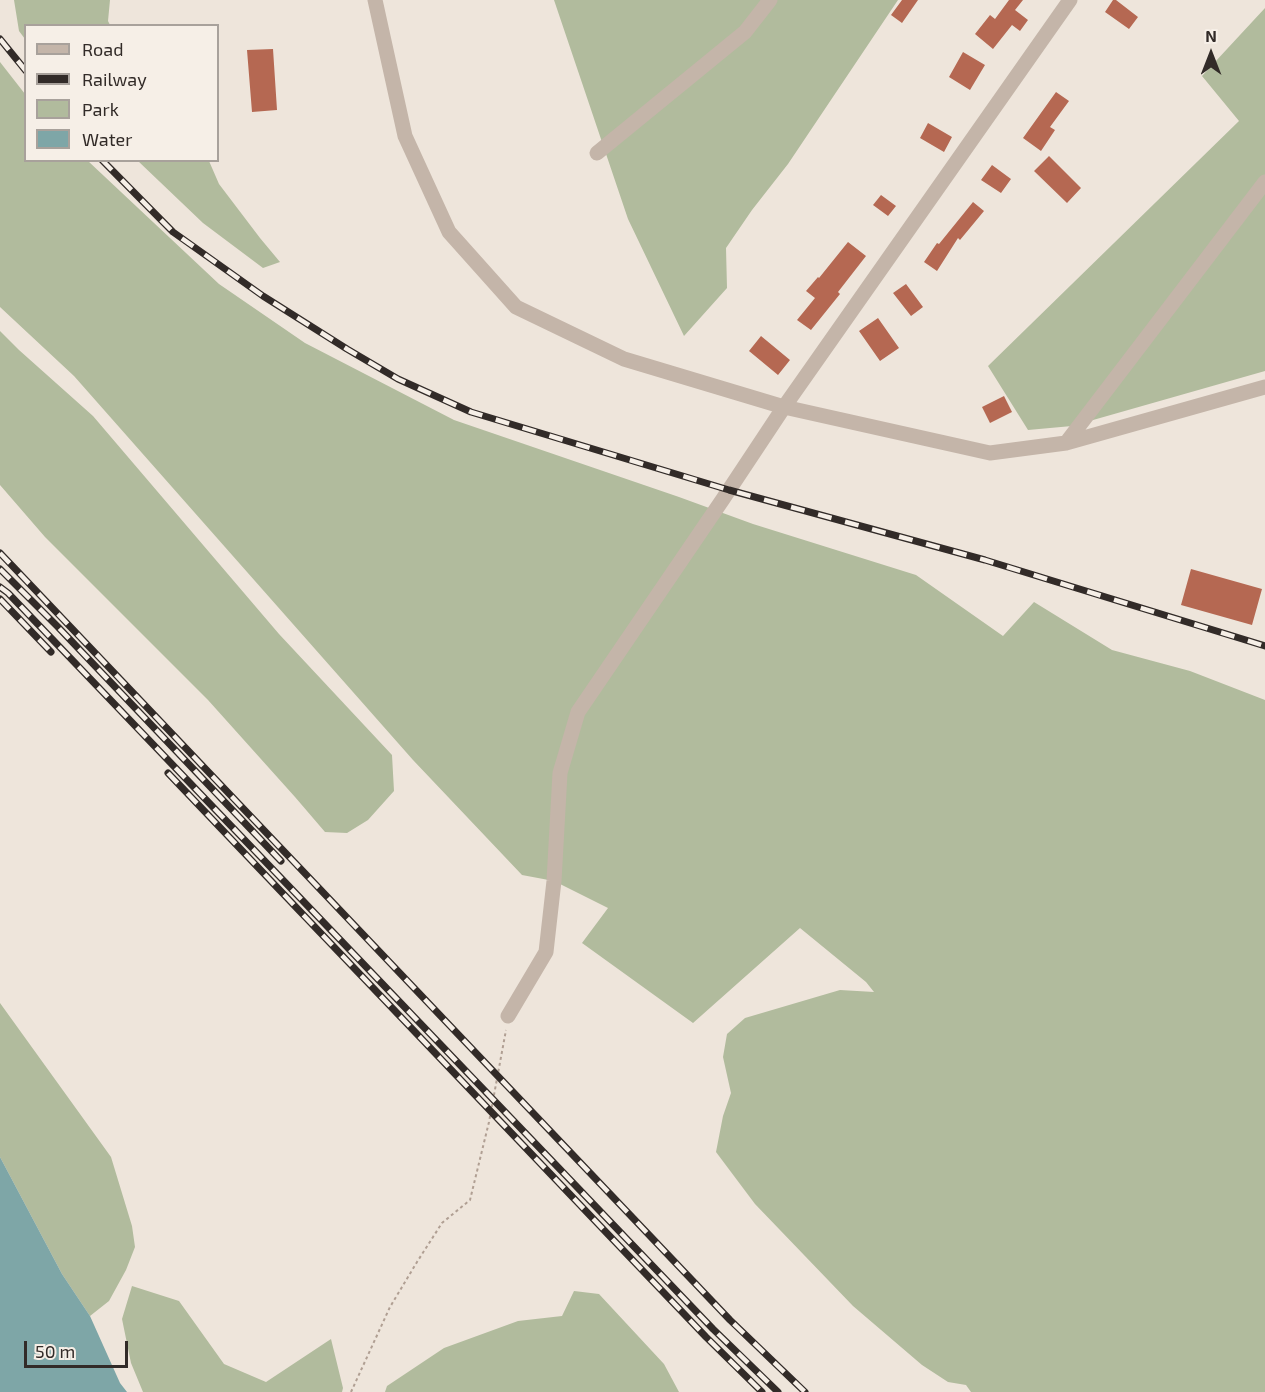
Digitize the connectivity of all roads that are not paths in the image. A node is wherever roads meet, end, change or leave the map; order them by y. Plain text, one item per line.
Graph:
1 (375, 0) edge
2 (770, 0) edge
3 (1070, 0) edge
4 (597, 153) dead end
5 (1265, 182) edge
6 (1265, 387) edge
7 (784, 407) junction
8 (1066, 443) junction
9 (508, 1016) road end

1 - 7 street
2 - 4 street
3 - 7 street
5 - 8 street
6 - 8 street
7 - 8 street
7 - 9 street

